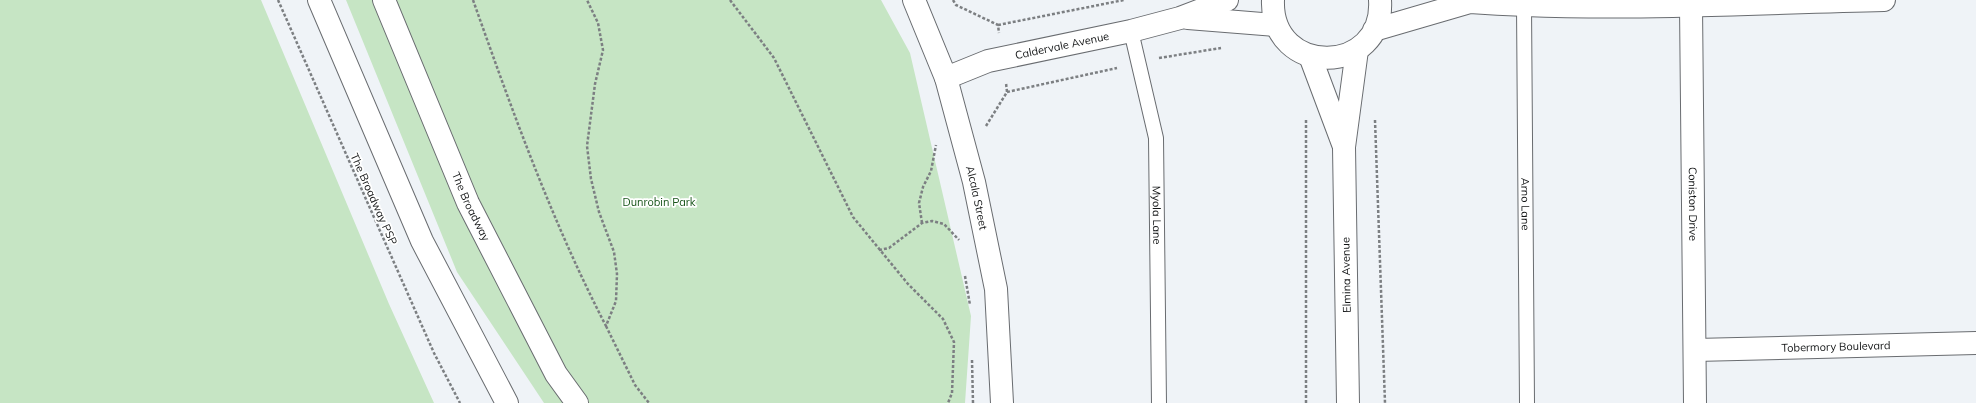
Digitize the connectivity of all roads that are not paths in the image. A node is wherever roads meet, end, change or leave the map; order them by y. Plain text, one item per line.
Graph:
1 (319, 0) edge
2 (384, 0) edge
3 (914, 0) edge
4 (1227, 0) edge
5 (1273, 0) edge
6 (1380, 0) edge
7 (1884, 0) edge
8 (1466, 1) edge
9 (1827, 1) edge
10 (1524, 6) junction
11 (1691, 6) junction
12 (1180, 18) junction
13 (1276, 25) junction
14 (1374, 30) junction
15 (1131, 31) junction
16 (1357, 50) junction
17 (1310, 56) junction
18 (946, 78) junction
19 (1344, 147) junction
20 (1976, 343) edge
21 (1695, 350) junction
22 (507, 403) edge
23 (577, 403) edge
24 (1002, 403) edge
25 (1159, 403) edge
26 (1348, 403) edge
27 (1527, 403) edge
28 (1695, 403) edge

1 - 22 street
2 - 23 street, The Broadway
3 - 18 street, Alcala Street
4 - 12 street, Caldervale Avenue
5 - 13 street
6 - 14 street
7 - 9 street
8 - 10 street
8 - 14 street
9 - 11 street
10 - 11 street
10 - 27 lane, Arno Lane
11 - 21 street, Coniston Drive
12 - 13 street, Caldervale Avenue
12 - 15 street, Caldervale Avenue
13 - 17 street
14 - 16 street
15 - 18 street, Caldervale Avenue
15 - 25 lane, Myola Lane
16 - 17 street
16 - 19 street, Elmina Avenue
17 - 19 street, Elmina Avenue
18 - 24 street, Alcala Street
19 - 26 street, Elmina Avenue
20 - 21 street, Tobermory Boulevard
21 - 28 street, Coniston Drive

